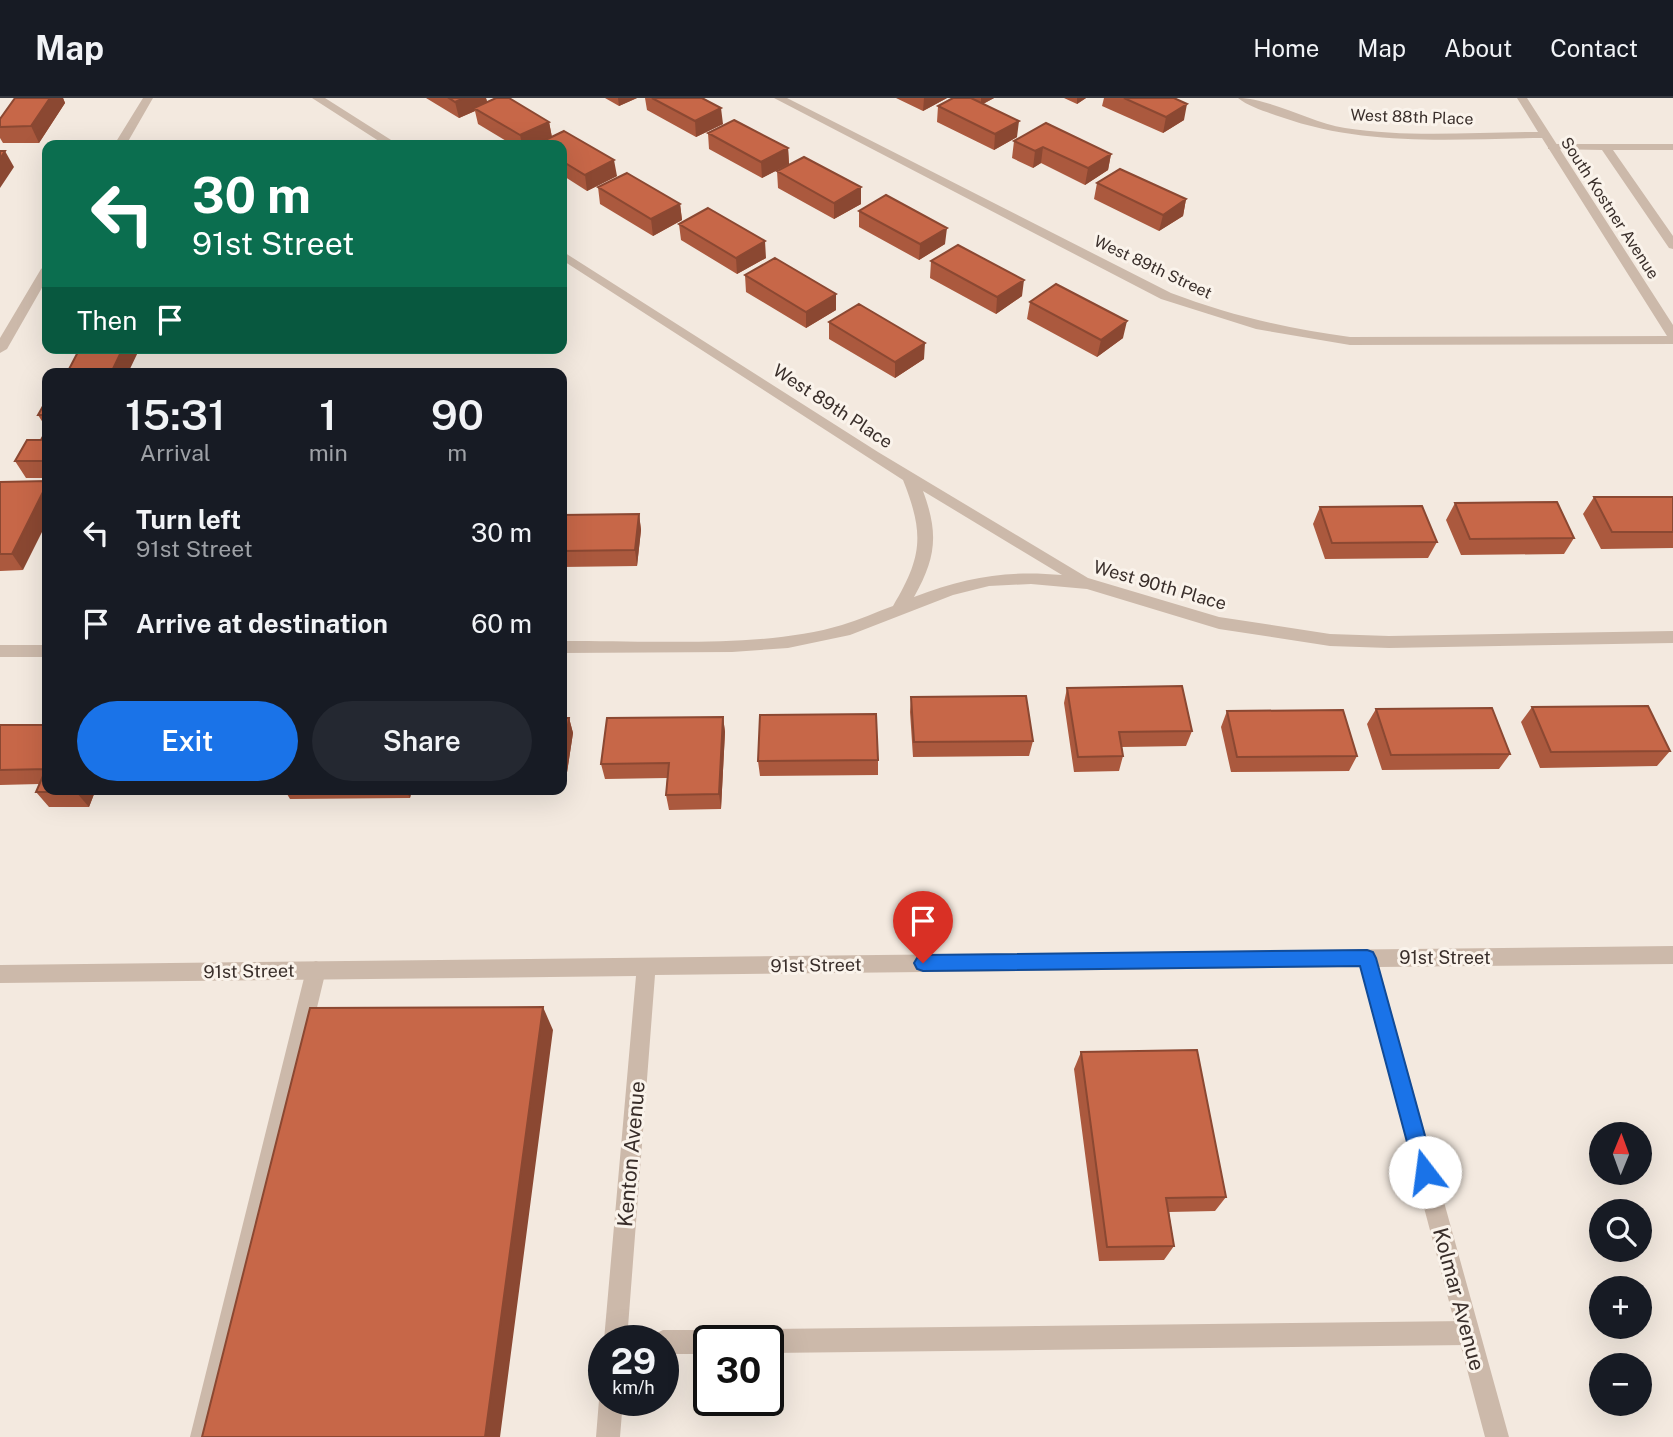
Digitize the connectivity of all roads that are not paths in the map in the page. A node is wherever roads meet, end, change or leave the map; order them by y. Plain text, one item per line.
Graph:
1 (148, 98) edge
2 (317, 98) edge
3 (779, 98) edge
4 (1243, 98) edge
5 (1522, 98) edge
6 (1545, 135) junction
7 (123, 140) edge
8 (385, 140) edge
9 (1552, 147) junction
10 (1605, 147) junction
11 (1673, 147) edge
12 (1673, 245) edge
13 (567, 261) edge
14 (42, 277) edge
15 (1673, 338) edge
16 (0, 349) edge
17 (909, 478) junction
18 (1087, 583) junction
19 (897, 612) junction
20 (1673, 637) edge
21 (567, 647) edge
22 (0, 651) edge
23 (42, 651) edge
24 (1673, 955) edge
25 (1367, 958) junction
26 (646, 967) junction
27 (316, 970) junction
28 (0, 974) edge
29 (617, 1325) edge
30 (1468, 1333) junction
31 (784, 1341) edge
32 (610, 1416) edge
33 (202, 1437) edge
34 (608, 1437) edge
35 (1497, 1437) edge

1 - 7 street
2 - 8 street
3 - 15 street, West 89th Street
4 - 6 street, West 88th Place
5 - 6 street, South Kostner Avenue
6 - 9 street, South Kostner Avenue
9 - 10 street
9 - 15 street, South Kostner Avenue
10 - 11 street
10 - 12 street
13 - 17 street, West 89th Place
14 - 16 street
17 - 18 street, West 89th Place
17 - 19 street
18 - 19 street, West 90th Place
18 - 20 street, West 90th Place
19 - 21 street, West 90th Place
22 - 23 street
24 - 25 street, 91st Street
25 - 26 street, 91st Street
25 - 30 street, Kolmar Avenue
26 - 27 street, 91st Street
26 - 29 street, Kenton Avenue
27 - 28 street, 91st Street
27 - 33 street
30 - 31 street
30 - 35 street, Kolmar Avenue
32 - 34 street

